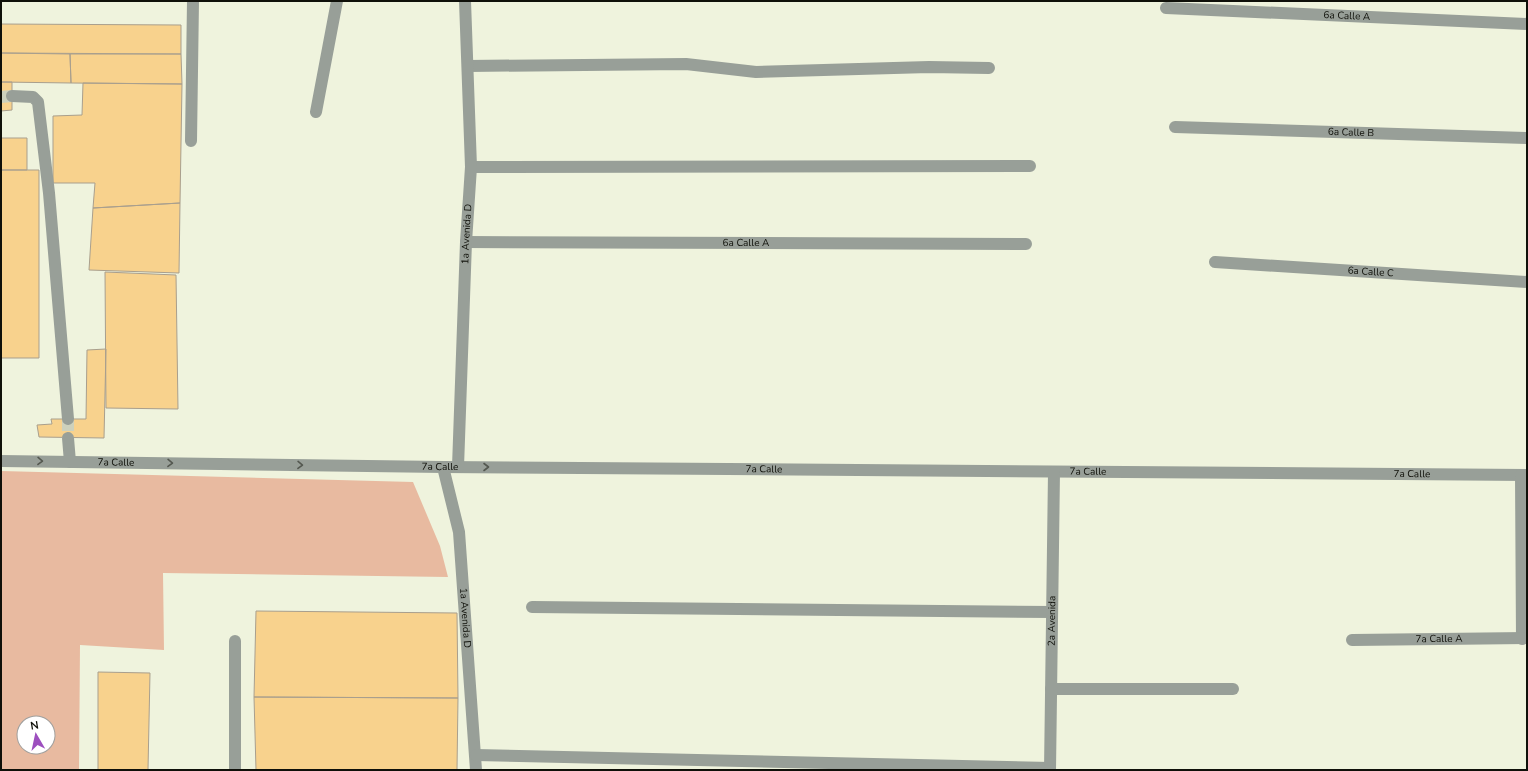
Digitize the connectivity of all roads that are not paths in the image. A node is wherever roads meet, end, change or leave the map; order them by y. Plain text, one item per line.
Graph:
1 (193, 1) edge
2 (337, 1) edge
3 (465, 1) edge
4 (1166, 8) dead end
5 (1527, 24) edge
6 (468, 66) junction
7 (989, 68) dead end
8 (12, 96) tunnel mouth
9 (316, 112) dead end
10 (1175, 127) dead end
11 (1527, 138) edge
12 (191, 141) dead end
13 (1030, 166) dead end
14 (471, 167) junction
15 (466, 242) junction
16 (1026, 244) dead end
17 (1215, 262) dead end
18 (1527, 282) edge
19 (68, 419) tunnel mouth
20 (68, 438) tunnel mouth
21 (1, 461) edge
22 (70, 462) junction
23 (444, 467) junction
24 (458, 467) junction
25 (1054, 472) junction
26 (1524, 475) edge
27 (532, 607) dead end
28 (1052, 612) junction
29 (1525, 638) edge
30 (1352, 640) dead end
31 (235, 641) dead end
32 (1051, 688) junction
33 (1233, 690) dead end
34 (476, 754) junction
35 (1050, 769) edge
36 (235, 770) edge
37 (476, 770) edge

1 - 12 street
2 - 9 street
3 - 6 street, 1a Avenida D
4 - 5 street, 6a Calle A
6 - 7 street
6 - 14 street, 1a Avenida D
8 - 19 street
10 - 11 street, 6a Calle B
13 - 14 street
14 - 15 street, 1a Avenida D
15 - 16 street, 6a Calle A
15 - 24 street, 1a Avenida D
17 - 18 street, 6a Calle C
20 - 22 street
21 -> 22 street, 7a Calle
22 -> 23 street, 7a Calle
23 - 24 street, 7a Calle
23 - 34 street, 1a Avenida D
24 -> 25 street, 7a Calle
25 - 26 street, 7a Calle
25 - 28 street, 2a Avenida
26 - 29 street
27 - 28 street
28 - 32 street, 2a Avenida
29 - 30 street, 7a Calle A
31 - 36 street
32 - 33 street
32 - 35 street, 2a Avenida
34 - 35 street
34 - 37 street, 1a Avenida D

